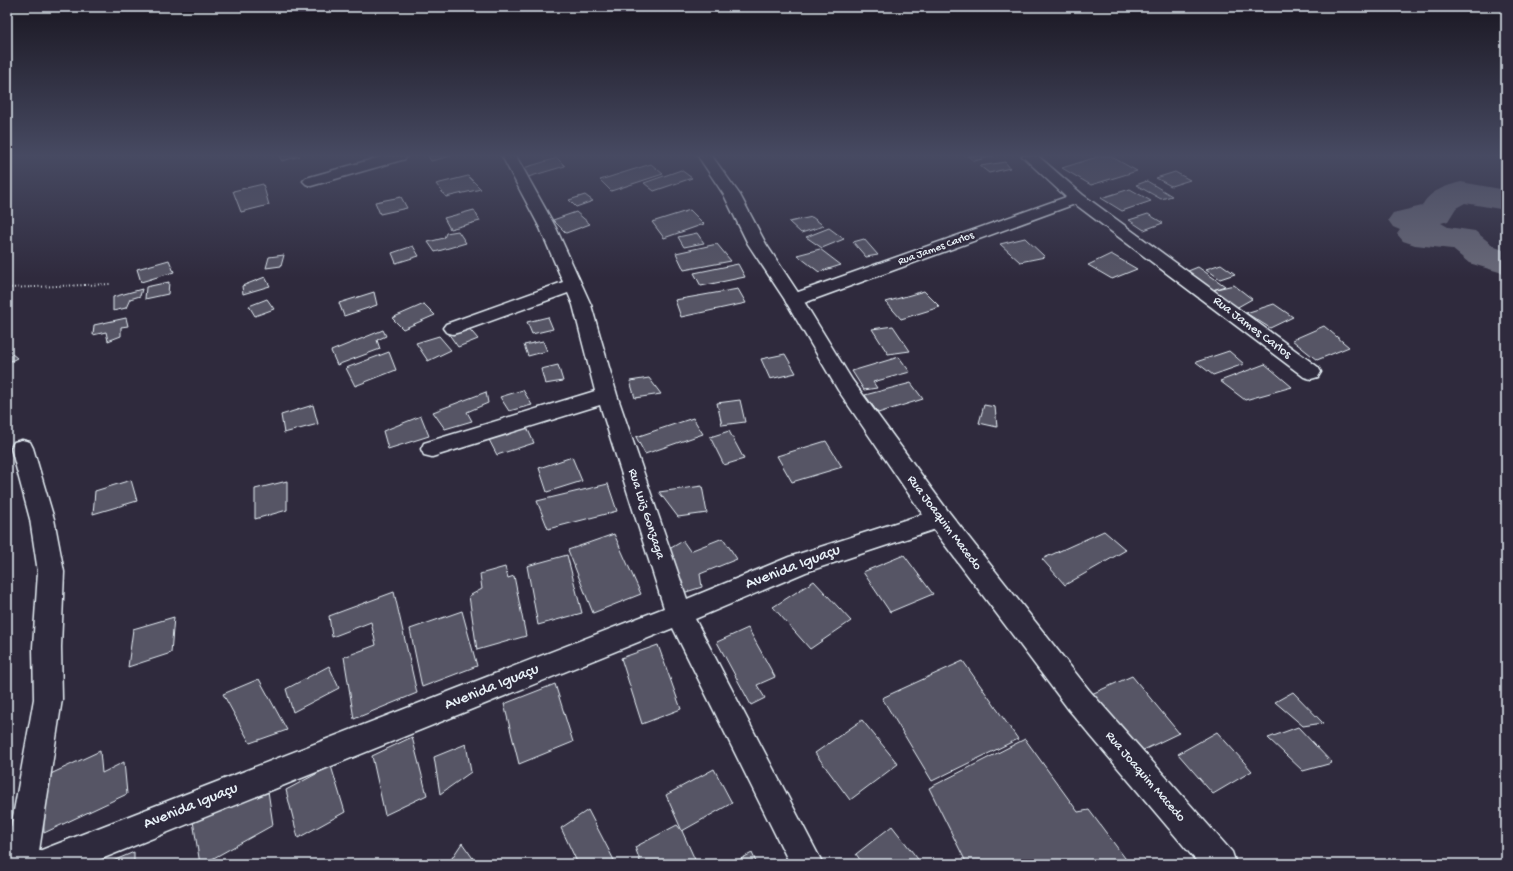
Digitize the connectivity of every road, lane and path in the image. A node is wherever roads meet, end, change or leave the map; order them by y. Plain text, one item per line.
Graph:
1 (531, 197) edge
2 (733, 197) edge
3 (1077, 198) joint
4 (110, 284) dead end
5 (574, 284) junction
6 (7, 288) edge
7 (794, 300) junction
8 (453, 328) dead end
9 (1311, 372) dead end
10 (607, 395) junction
11 (22, 448) dead end
12 (432, 449) dead end
13 (939, 518) junction
14 (679, 614) junction
15 (22, 864) edge
16 (48, 864) edge
17 (807, 864) edge
18 (1220, 864) edge

1 - 5 street, Rua Luiz Gonzaga
2 - 7 street, Rua Joaquim Macedo
3 - 7 street, Rua James Carlos
3 - 9 street, Rua James Carlos
4 - 6 path
5 - 8 street
5 - 10 street, Rua Luiz Gonzaga
7 - 13 street, Rua Joaquim Macedo
10 - 12 street
10 - 14 street, Rua Luiz Gonzaga
11 - 15 street
13 - 14 street, Avenida Iguaçu
13 - 18 street, Rua Joaquim Macedo
14 - 16 street, Avenida Iguaçu
14 - 17 street, Rua Luiz Gonzaga

